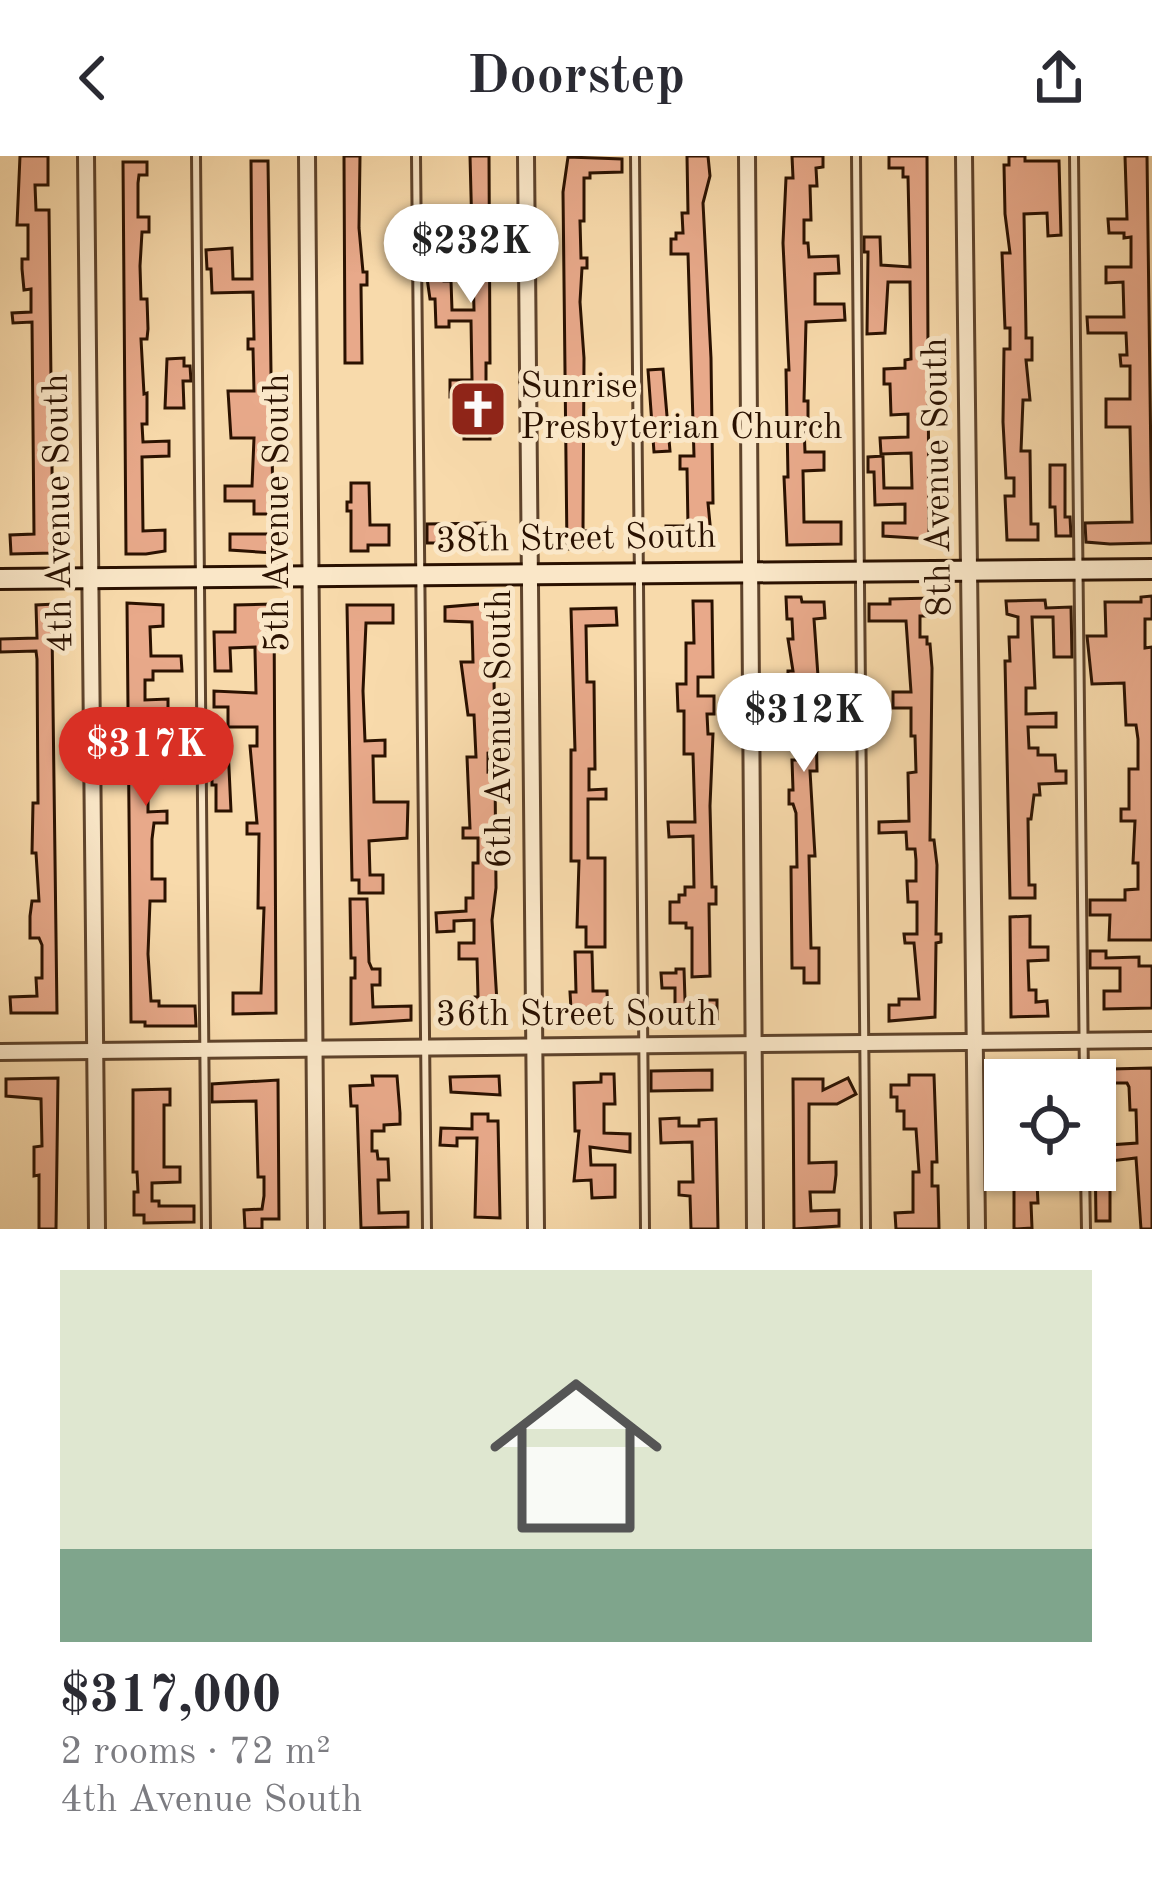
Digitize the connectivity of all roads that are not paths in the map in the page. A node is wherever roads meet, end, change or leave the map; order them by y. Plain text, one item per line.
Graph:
1 (86, 156) edge
2 (196, 156) edge
3 (307, 156) edge
4 (416, 156) edge
5 (526, 156) edge
6 (635, 156) edge
7 (746, 156) edge
8 (856, 156) edge
9 (964, 156) edge
10 (1074, 156) edge
11 (1078, 569) junction
12 (1152, 569) edge
13 (970, 570) junction
14 (751, 571) junction
15 (860, 571) junction
16 (639, 573) junction
17 (530, 574) junction
18 (421, 575) junction
19 (310, 576) junction
20 (200, 577) junction
21 (91, 578) junction
22 (0, 579) edge
23 (1152, 1040) edge
24 (1084, 1041) junction
25 (974, 1043) junction
26 (864, 1044) junction
27 (534, 1045) junction
28 (643, 1045) junction
29 (752, 1045) junction
30 (426, 1046) junction
31 (315, 1048) junction
32 (205, 1050) junction
33 (0, 1052) edge
34 (95, 1052) junction
35 (1084, 1059) edge
36 (1085, 1191) edge
37 (97, 1229) edge
38 (206, 1229) edge
39 (316, 1229) edge
40 (427, 1229) edge
41 (536, 1229) edge
42 (645, 1229) edge
43 (755, 1229) edge
44 (866, 1229) edge
45 (977, 1229) edge
46 (1086, 1229) edge

1 - 21 street, 4th Avenue South
2 - 20 lane
3 - 19 street, 5th Avenue South
4 - 18 lane
5 - 17 street, 6th Avenue South
6 - 16 lane
7 - 14 street
8 - 15 lane
9 - 13 street, 8th Avenue South
10 - 11 lane
11 - 12 main road, 38th Street South
11 - 13 main road, 38th Street South
11 - 24 lane
13 - 15 main road, 38th Street South
13 - 25 street, 8th Avenue South
14 - 15 main road, 38th Street South
14 - 16 main road, 38th Street South
14 - 29 street
15 - 26 lane
16 - 17 main road, 38th Street South
16 - 28 lane
17 - 18 main road, 38th Street South
17 - 27 street, 6th Avenue South
18 - 19 main road, 38th Street South
18 - 30 lane
19 - 20 main road, 38th Street South
19 - 31 street, 5th Avenue South
20 - 21 main road, 38th Street South
20 - 32 lane
21 - 22 main road, 38th Street South
21 - 34 street, 4th Avenue South
23 - 24 street, 36th Street South
24 - 25 street, 36th Street South
24 - 35 lane
25 - 26 street, 36th Street South
25 - 45 street, 8th Avenue South
26 - 29 street, 36th Street South
26 - 44 lane
27 - 28 street, 36th Street South
27 - 30 street, 36th Street South
27 - 41 street, 6th Avenue South
28 - 29 street, 36th Street South
28 - 42 lane
29 - 43 street
30 - 31 street, 36th Street South
30 - 40 lane
31 - 32 street, 36th Street South
31 - 39 street, 5th Avenue South
32 - 34 street, 36th Street South
32 - 38 lane
33 - 34 street, 36th Street South
34 - 37 street, 4th Avenue South
36 - 46 lane

